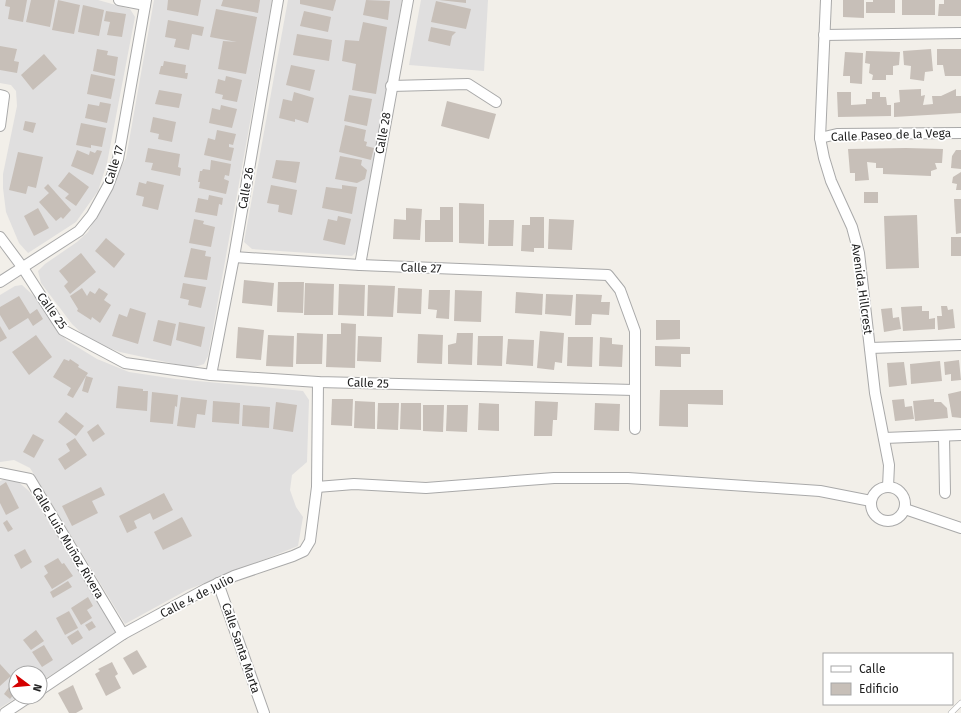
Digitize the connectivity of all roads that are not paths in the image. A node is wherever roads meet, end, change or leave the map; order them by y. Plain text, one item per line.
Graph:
1 (120, 0) edge
2 (278, 0) edge
3 (408, 0) edge
4 (826, 0) edge
5 (145, 2) edge
6 (961, 34) edge
7 (824, 35) junction
8 (391, 86) junction
9 (0, 95) edge
10 (496, 102) dead end
11 (0, 126) edge
12 (961, 133) edge
13 (820, 138) junction
14 (0, 237) edge
15 (234, 257) junction
16 (360, 265) junction
17 (23, 268) junction
18 (0, 282) edge
19 (961, 345) edge
20 (870, 348) junction
21 (211, 376) junction
22 (318, 382) junction
23 (634, 390) junction
24 (635, 429) dead end
25 (944, 436) junction
26 (961, 436) edge
27 (884, 438) junction
28 (0, 473) edge
29 (317, 487) junction
30 (888, 487) junction
31 (945, 493) dead end
32 (871, 501) junction
33 (905, 509) junction
34 (961, 528) edge
35 (218, 583) junction
36 (123, 634) junction
37 (48, 685) edge
38 (961, 703) edge
39 (17, 705) edge
40 (5, 713) edge
41 (264, 713) edge
42 (951, 713) edge

1 - 5 street
2 - 15 street, Calle 26
3 - 8 street, Calle 28
4 - 7 street, Avenida Hillcrest
5 - 17 street, Calle 17
6 - 7 street
7 - 13 street, Avenida Hillcrest
8 - 10 street
8 - 16 street, Calle 28
9 - 11 street
12 - 13 street, Calle Paseo de la Vega
13 - 20 street, Avenida Hillcrest
14 - 17 street, Calle 25
15 - 16 street, Calle 27
15 - 21 street, Calle 26
16 - 23 street, Calle 27
17 - 18 street, Calle 17
17 - 21 street, Calle 25
19 - 20 street
20 - 27 street, Avenida Hillcrest
21 - 22 street, Calle 25
22 - 23 street, Calle 25
22 - 29 street
23 - 24 street
25 - 26 street
25 - 27 street
25 - 31 street
27 - 30 street, Avenida Hillcrest
28 - 36 street, Calle Luis Muñoz Rivera
29 - 32 street
29 - 35 street, Calle 4 de Julio
30 - 32 street
30 - 33 street
32 - 33 street
33 - 34 street
35 - 36 street, Calle 4 de Julio
35 - 41 street, Calle Santa Marta
36 - 37 street, Calle 4 de Julio
38 - 42 lane
39 - 40 street

